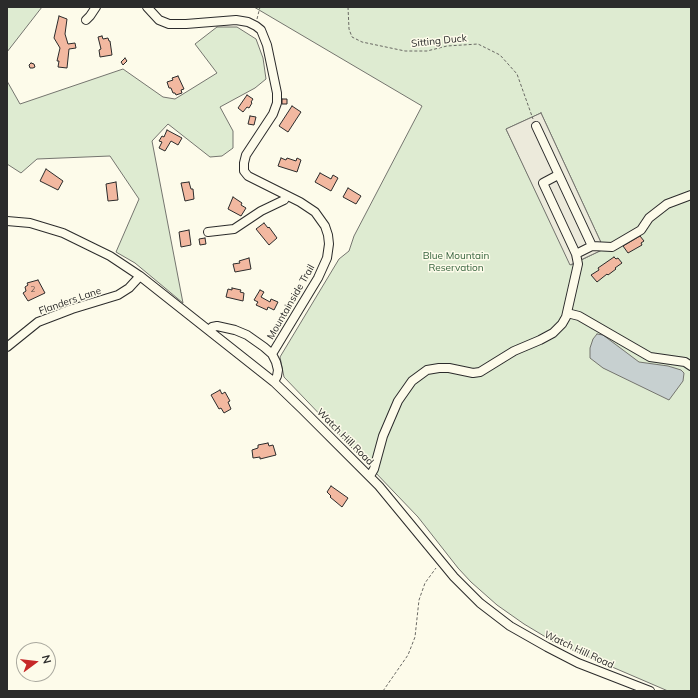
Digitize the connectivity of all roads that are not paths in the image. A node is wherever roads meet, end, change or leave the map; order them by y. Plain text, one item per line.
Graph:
1 (96, 7) edge
2 (147, 7) edge
3 (86, 20) dead end
4 (536, 126) road end
5 (558, 175) junction
6 (691, 195) edge
7 (287, 196) junction
8 (7, 221) edge
9 (208, 232) dead end
10 (592, 246) junction
11 (576, 254) junction
12 (140, 276) junction
13 (567, 314) junction
14 (209, 330) junction
15 (7, 347) edge
16 (272, 354) junction
17 (691, 366) edge
18 (274, 382) junction
19 (370, 476) junction
20 (650, 691) edge

1 - 3 street
2 - 7 street, Mountainside Trail
4 - 5 street
5 - 10 street
5 - 11 street
6 - 10 street
7 - 9 street
7 - 16 street, Mountainside Trail
8 - 12 street, Watch Hill Road
10 - 11 street
11 - 13 street
12 - 14 street, Watch Hill Road
12 - 15 street, Flanders Lane
13 - 17 street
13 - 19 street
14 - 16 street, Mountainside Trail
14 - 18 street, Watch Hill Road
16 - 18 street, Mountainside Trail
18 - 19 street, Watch Hill Road
19 - 20 street, Watch Hill Road

